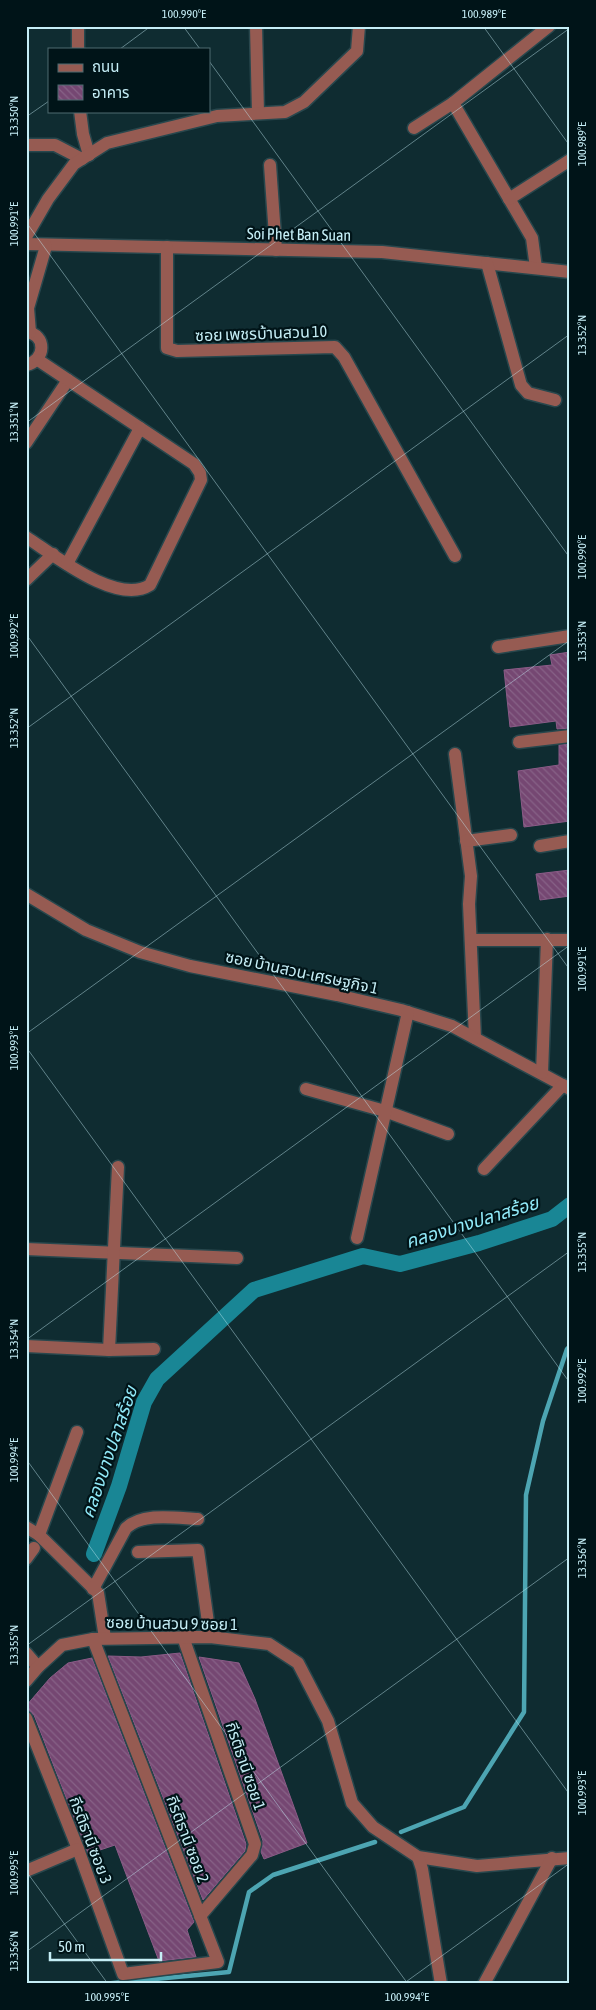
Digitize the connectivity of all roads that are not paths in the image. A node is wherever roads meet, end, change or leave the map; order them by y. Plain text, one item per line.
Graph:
1 (78, 26) edge
2 (256, 26) edge
3 (359, 26) edge
4 (549, 26) edge
5 (78, 48) edge
6 (452, 103) junction
7 (80, 112) edge
8 (258, 113) junction
9 (414, 128) dead end
10 (26, 145) edge
11 (86, 157) junction
12 (570, 160) edge
13 (270, 165) dead end
14 (509, 199) junction
15 (26, 238) edge
16 (26, 244) edge
17 (46, 246) junction
18 (167, 247) junction
19 (276, 250) junction
20 (487, 263) junction
21 (536, 268) junction
22 (570, 272) edge
23 (28, 332) edge
24 (32, 362) edge
25 (68, 380) junction
26 (555, 400) dead end
27 (140, 428) junction
28 (26, 443) edge
29 (26, 537) edge
30 (53, 554) junction
31 (455, 556) dead end
32 (67, 564) junction
33 (26, 580) edge
34 (570, 636) edge
35 (498, 647) dead end
36 (570, 736) edge
37 (518, 742) dead end
38 (455, 754) dead end
39 (511, 835) dead end
40 (466, 841) junction
41 (570, 841) edge
42 (540, 846) dead end
43 (26, 894) edge
44 (547, 939) junction
45 (471, 940) junction
46 (570, 940) edge
47 (408, 1012) junction
48 (475, 1038) junction
49 (542, 1073) junction
50 (566, 1087) edge
51 (306, 1089) dead end
52 (385, 1111) junction
53 (448, 1134) dead end
54 (118, 1167) dead end
55 (484, 1170) dead end
56 (357, 1238) dead end
57 (26, 1249) edge
58 (115, 1253) junction
59 (237, 1258) dead end
60 (26, 1346) edge
61 (154, 1349) dead end
62 (109, 1350) junction
63 (77, 1432) dead end
64 (198, 1518) dead end
65 (26, 1527) edge
66 (39, 1535) junction
67 (34, 1548) dead end
68 (138, 1552) dead end
69 (26, 1559) edge
70 (93, 1589) junction
71 (183, 1637) junction
72 (210, 1637) junction
73 (99, 1638) junction
74 (26, 1653) edge
75 (38, 1666) junction
76 (26, 1681) edge
77 (26, 1718) edge
78 (78, 1849) junction
79 (418, 1857) junction
80 (552, 1858) junction
81 (570, 1858) edge
82 (26, 1870) edge
83 (200, 1916) junction
84 (123, 1974) joint
85 (441, 1984) edge
86 (484, 1984) edge

1 - 5 street
2 - 8 street
3 - 8 street
4 - 6 street
6 - 9 street
6 - 14 street
7 - 11 street
8 - 11 street
10 - 11 street
11 - 15 street
12 - 14 street
13 - 19 street
14 - 21 street
16 - 17 street, Soi Phet Ban Suan
17 - 18 street, Soi Phet Ban Suan
17 - 23 street
18 - 19 street, Soi Phet Ban Suan
18 - 31 street, ซอย เพชรบ้านสวน 10
19 - 20 street, Soi Phet Ban Suan
20 - 21 street, Soi Phet Ban Suan
20 - 26 street
21 - 22 street, Soi Phet Ban Suan
23 - 24 street
24 - 25 street
25 - 27 street
25 - 28 street
27 - 32 street
27 - 32 street
29 - 30 street
30 - 32 street
30 - 33 street
34 - 35 street
36 - 37 street
38 - 40 street
39 - 40 street
40 - 45 street
41 - 42 street
43 - 47 street, ซอย บ้านสวน-เศรษฐกิจ 1
44 - 45 street
44 - 46 street
44 - 49 street
45 - 48 street
47 - 48 street, ซอย บ้านสวน-เศรษฐกิจ 1
47 - 52 street
48 - 49 street, ซอย บ้านสวน-เศรษฐกิจ 1
49 - 50 street, ซอย บ้านสวน-เศรษฐกิจ 1
50 - 55 street
51 - 52 street
52 - 53 street
52 - 56 street
54 - 58 street
57 - 58 street
58 - 59 street
58 - 62 street
60 - 62 street
61 - 62 street
63 - 66 street
64 - 70 street
65 - 66 street
66 - 70 street
67 - 69 street
68 - 72 street
70 - 73 street, กีรติธานี ซอย 2
71 - 72 street
71 - 73 street, ซอย บ้านสวน 9 ซอย 1
71 - 83 street, กีรติธานี ซอย 1
72 - 79 street, ซอย บ้านสวน 9 ซอย 1
73 - 75 street, ซอย บ้านสวน 9 ซอย 1
73 - 83 street, กีรติธานี ซอย 2
74 - 75 street
75 - 76 street, ซอย บ้านสวน 9 ซอย 1
77 - 78 street, กีรติธานี ซอย 3
78 - 82 street
78 - 84 street, กีรติธานี ซอย 3
79 - 80 street, ซอย บ้านสวน 9 ซอย 1
79 - 85 street
80 - 81 street, ซอย บ้านสวน 9 ซอย 1
80 - 86 street
83 - 84 street, กีรติธานี ซอย 2

